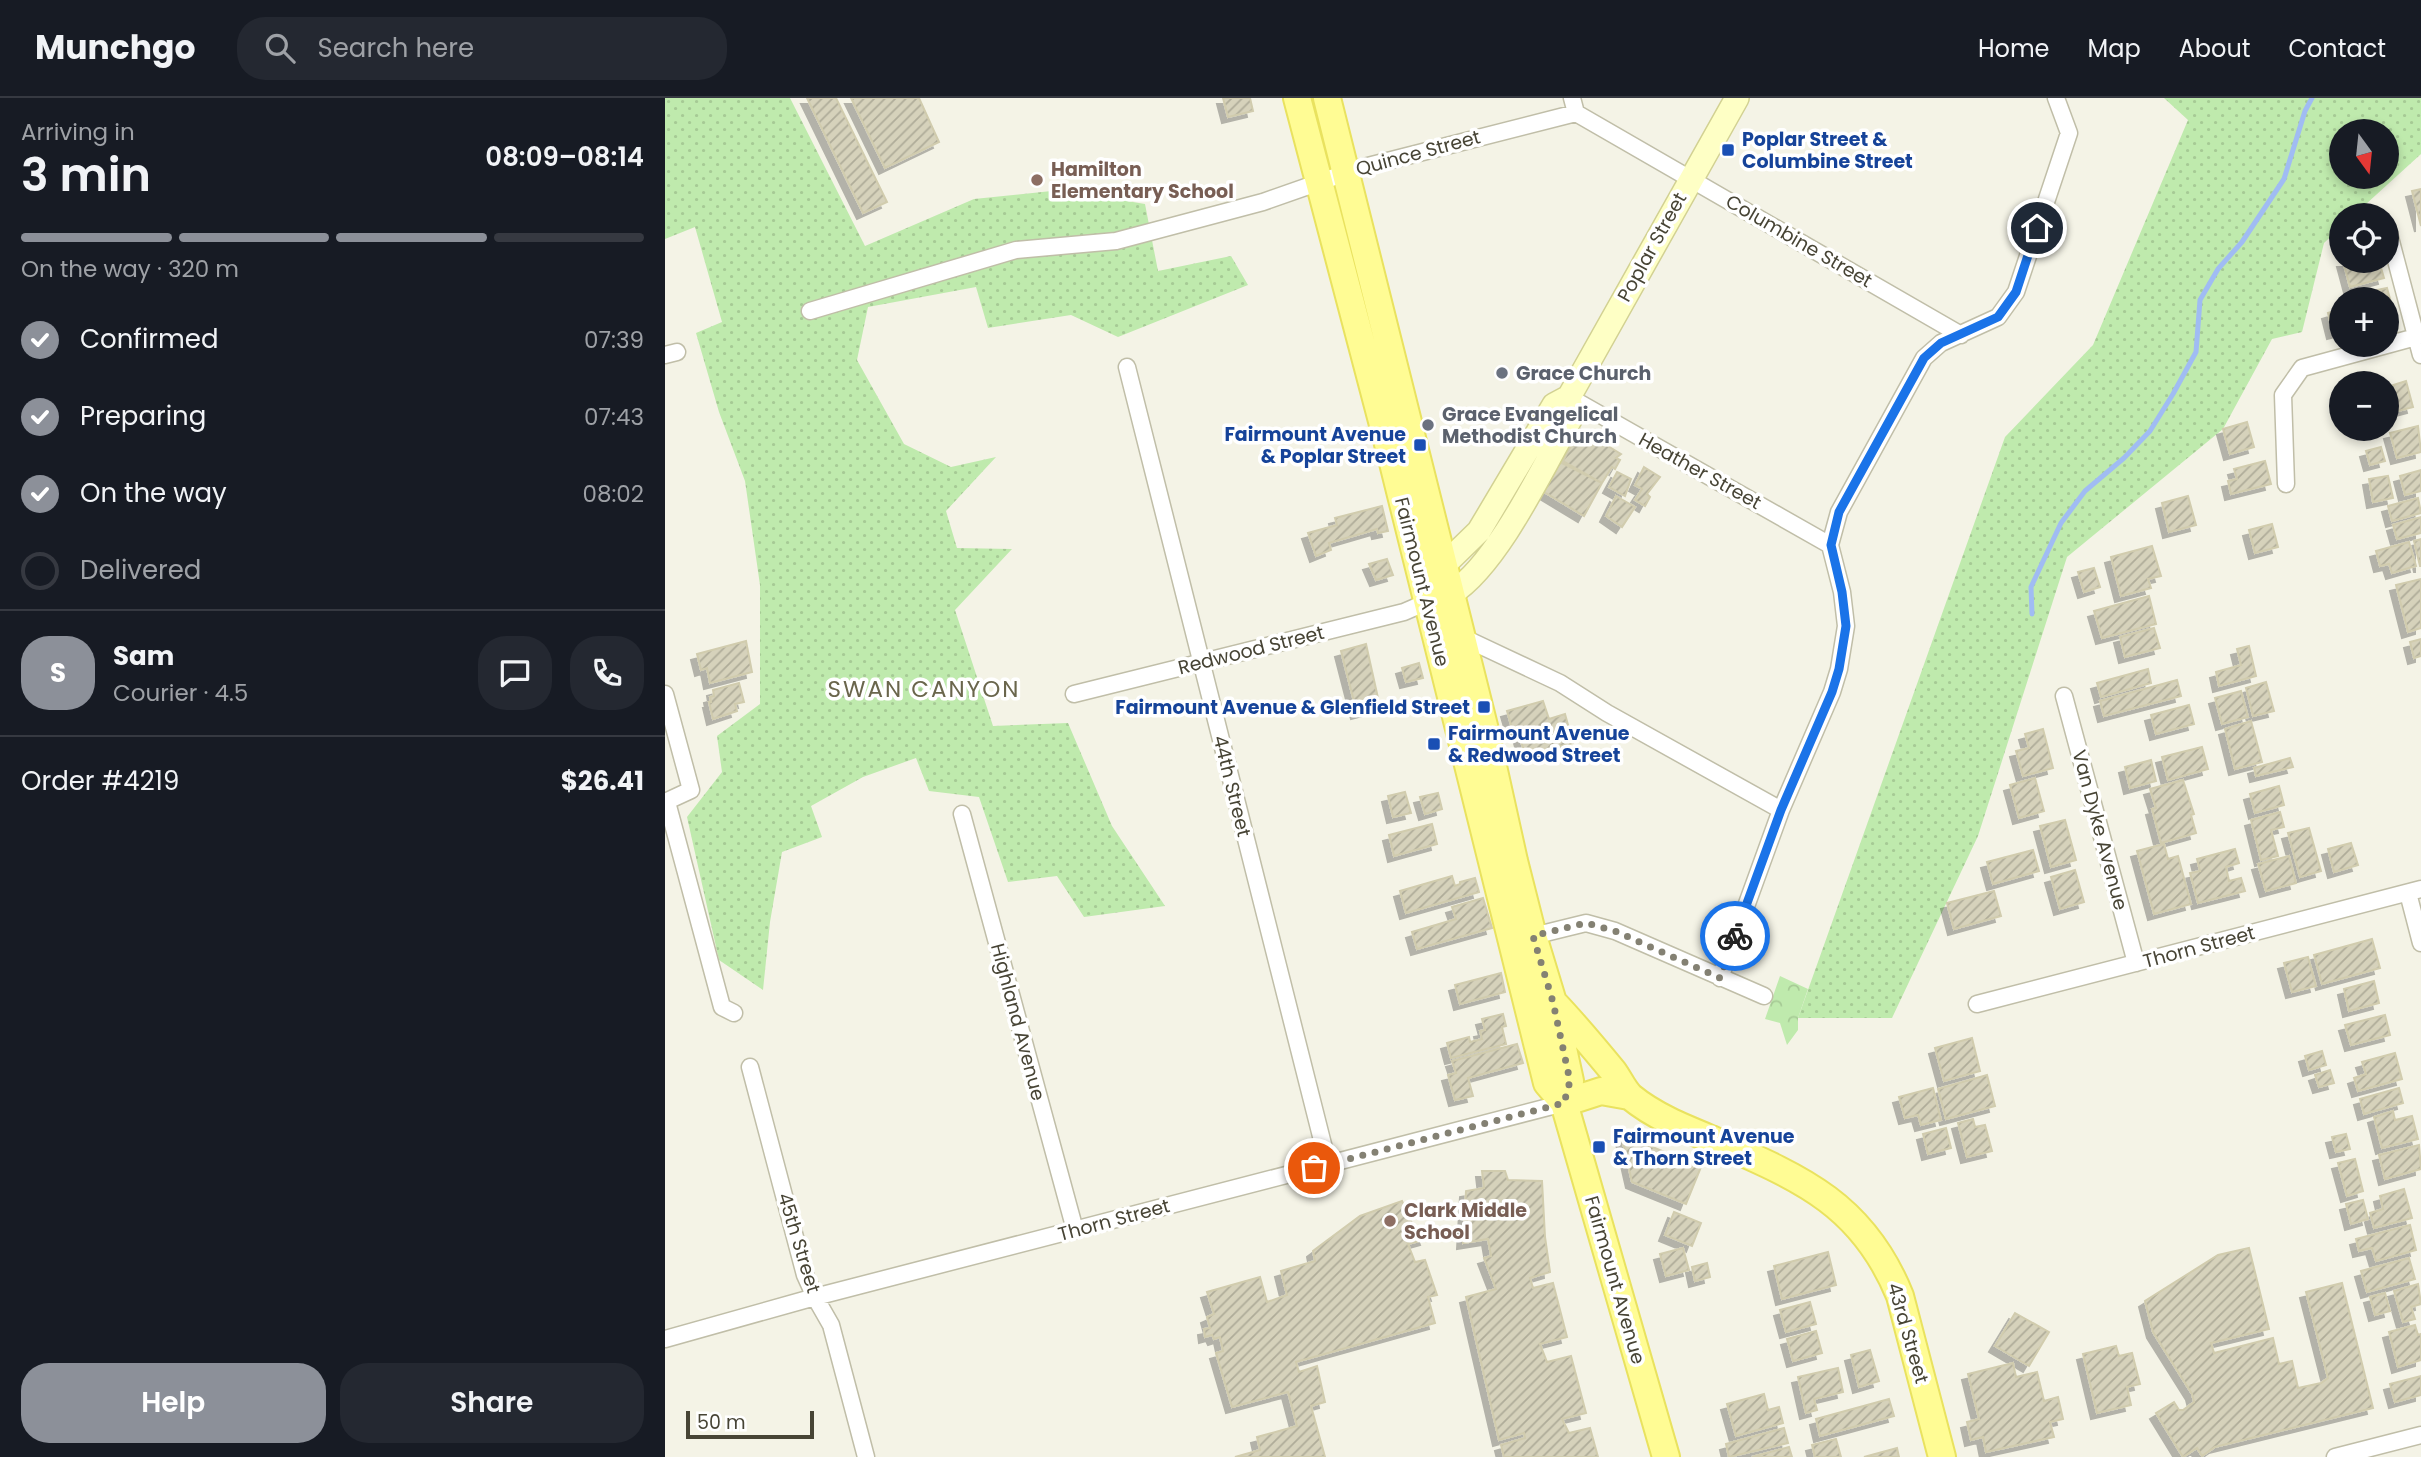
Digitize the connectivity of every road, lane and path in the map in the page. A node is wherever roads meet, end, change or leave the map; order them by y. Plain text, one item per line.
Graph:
1 (1297, 98) edge
2 (1327, 98) edge
3 (1737, 98) edge
4 (2056, 98) edge
5 (1574, 105) edge
6 (1346, 172) junction
7 (1691, 178) junction
8 (1318, 181) junction
9 (2399, 272) edge
10 (810, 310) dead end
11 (1961, 335) junction
12 (2416, 337) junction
13 (2421, 355) edge
14 (1127, 367) dead end
15 (1569, 397) junction
16 (2286, 484) dead end
17 (1831, 545) junction
18 (1444, 565) junction
19 (1436, 606) junction
20 (1460, 636) junction
21 (1201, 663) junction
22 (665, 694) edge
23 (1074, 694) dead end
24 (2064, 696) dead end
25 (666, 802) edge
26 (1781, 810) junction
27 (962, 814) dead end
28 (2414, 891) edge
29 (1533, 936) junction
30 (2421, 943) edge
31 (2136, 963) junction
32 (1720, 978) junction
33 (1764, 996) dead end
34 (1553, 1002) junction
35 (1977, 1004) dead end
36 (734, 1013) dead end
37 (750, 1067) dead end
38 (1629, 1096) junction
39 (1564, 1103) junction
40 (1328, 1164) junction
41 (1075, 1230) junction
42 (815, 1297) junction
43 (665, 1339) edge
44 (2421, 1434) edge
45 (866, 1457) edge
46 (1666, 1457) edge
47 (1942, 1457) edge
48 (2335, 1457) edge

1 - 8 main road, Fairmount Avenue
2 - 6 main road, Fairmount Avenue
3 - 7 street, Poplar Street
4 - 11 street
5 - 6 street, Quince Street
5 - 7 street, Columbine Street
6 - 8 street, Quince Street
6 - 18 main road, Fairmount Avenue
7 - 11 street, Columbine Street
7 - 15 street, Poplar Street
8 - 10 street, Quince Street
8 - 19 main road, Fairmount Avenue
9 - 12 street
11 - 17 street
12 - 13 street
12 - 16 street
14 - 21 street, 44th Street
15 - 17 street, Heather Street
15 - 18 street, Poplar Street
15 - 19 street, Poplar Street
17 - 26 street
18 - 19 main road, Fairmount Avenue
19 - 20 main road, Fairmount Avenue
19 - 21 street, Redwood Street
19 - 39 main road, Fairmount Avenue
20 - 26 street
20 - 29 main road, Fairmount Avenue
21 - 23 street, Redwood Street
21 - 40 street, 44th Street
22 - 25 street
24 - 31 street, Van Dyke Avenue
25 - 36 street
26 - 32 street
27 - 41 street, Highland Avenue
28 - 30 street
28 - 31 street, Thorn Street
29 - 32 street
29 - 34 main road, Fairmount Avenue
31 - 35 street, Thorn Street
32 - 33 street
34 - 38 main road, 43rd Street
34 - 39 main road, Fairmount Avenue
37 - 42 street, 45th Street
38 - 39 main road
38 - 47 main road, 43rd Street
39 - 40 street, Thorn Street
39 - 46 main road, Fairmount Avenue
40 - 41 street, Thorn Street
41 - 42 street, Thorn Street
42 - 43 street, Thorn Street
42 - 45 street, 45th Street
44 - 48 street

